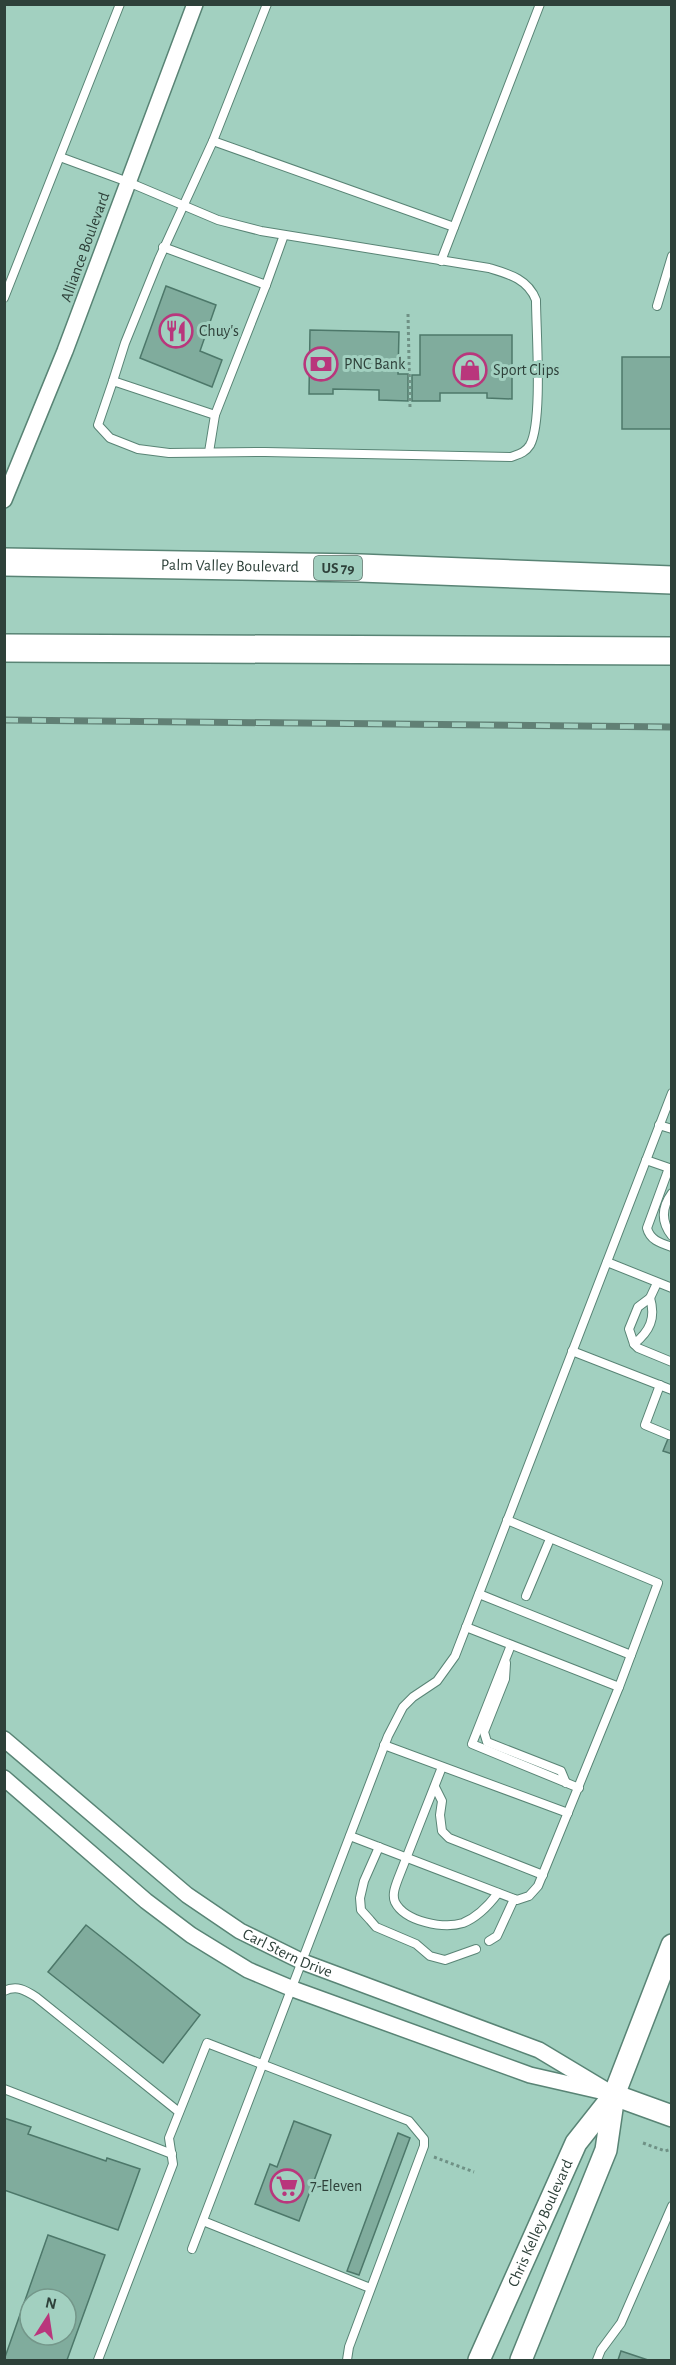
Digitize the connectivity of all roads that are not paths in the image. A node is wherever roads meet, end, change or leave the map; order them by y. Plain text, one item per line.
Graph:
1 (120, 4) edge
2 (195, 4) edge
3 (267, 4) edge
4 (540, 4) edge
5 (213, 141) junction
6 (60, 157) junction
7 (128, 182) junction
8 (184, 206) junction
9 (454, 227) junction
10 (284, 235) junction
11 (163, 247) junction
12 (672, 256) edge
13 (441, 261) junction
14 (266, 285) junction
15 (4, 298) edge
16 (657, 306) dead end
17 (113, 381) junction
18 (215, 415) junction
19 (209, 452) junction
20 (4, 500) edge
21 (4, 562) edge
22 (672, 580) edge
23 (4, 648) edge
24 (672, 651) edge
25 (672, 1093) edge
26 (659, 1125) junction
27 (672, 1129) edge
28 (646, 1160) junction
29 (670, 1169) edge
30 (672, 1193) edge
31 (672, 1236) edge
32 (672, 1247) edge
33 (606, 1262) junction
34 (657, 1283) junction
35 (672, 1288) edge
36 (650, 1298) junction
37 (634, 1344) junction
38 (572, 1352) junction
39 (672, 1362) edge
40 (660, 1385) junction
41 (672, 1390) edge
42 (669, 1435) dead end
43 (507, 1520) junction
44 (550, 1539) junction
45 (478, 1594) junction
46 (526, 1596) dead end
47 (466, 1627) junction
48 (511, 1645) junction
49 (631, 1655) junction
50 (507, 1656) junction
51 (619, 1687) junction
52 (4, 1739) edge
53 (384, 1745) junction
54 (442, 1767) junction
55 (4, 1778) edge
56 (566, 1783) junction
57 (435, 1787) junction
58 (579, 1788) junction
59 (568, 1813) junction
60 (350, 1836) junction
61 (379, 1847) junction
62 (407, 1858) junction
63 (543, 1875) junction
64 (498, 1893) junction
65 (514, 1899) junction
66 (489, 1941) dead end
67 (672, 1946) edge
68 (476, 1949) dead end
69 (303, 1962) junction
70 (293, 1989) junction
71 (4, 1991) edge
72 (263, 2064) junction
73 (4, 2089) edge
74 (614, 2095) junction
75 (179, 2112) junction
76 (672, 2116) edge
77 (171, 2154) junction
78 (672, 2206) edge
79 (203, 2221) junction
80 (192, 2249) dead end
81 (370, 2288) junction
82 (98, 2361) edge
83 (347, 2361) edge
84 (479, 2361) edge
85 (521, 2361) edge
86 (597, 2361) edge

1 - 6 lane
2 - 7 street, Alliance Boulevard
3 - 5 lane
4 - 9 lane
5 - 8 lane
5 - 9 lane
6 - 7 lane
6 - 15 lane
7 - 8 lane
7 - 20 street, Alliance Boulevard
8 - 10 lane
8 - 11 lane
9 - 13 lane
10 - 13 lane
10 - 14 lane
11 - 14 lane
11 - 17 lane
12 - 16 lane
13 - 19 lane
14 - 18 lane
17 - 18 lane
17 - 19 lane
18 - 19 lane
21 - 22 highway, Palm Valley Boulevard / US 79
23 - 24 highway
25 - 26 lane
26 - 27 lane
26 - 28 lane
28 - 29 lane
28 - 33 lane
29 - 32 lane
30 - 31 lane
33 - 34 lane
33 - 38 lane
34 - 35 lane
34 - 36 lane
36 - 37 lane
36 - 37 lane
37 - 39 lane
38 - 40 lane
38 - 43 lane
40 - 41 lane
40 - 42 lane
43 - 44 lane
43 - 45 lane
44 - 46 lane
44 - 49 lane
45 - 47 lane
45 - 49 lane
47 - 48 lane
47 - 53 lane
48 - 50 lane
48 - 51 lane
49 - 51 lane
50 - 56 lane
50 - 56 lane
51 - 58 lane
52 - 69 street, Carl Stern Drive
53 - 54 lane
53 - 60 lane
54 - 57 lane
54 - 59 lane
55 - 70 street, Carl Stern Drive
56 - 58 lane
57 - 62 lane
57 - 63 lane
58 - 59 lane
59 - 63 lane
60 - 61 lane
60 - 69 lane
61 - 62 lane
61 - 68 lane
62 - 64 lane
62 - 64 lane
63 - 65 lane
64 - 65 lane
65 - 66 lane
67 - 74 main road, Chris Kelley Boulevard
69 - 70 lane
69 - 74 street, Carl Stern Drive
70 - 72 lane
70 - 74 street, Carl Stern Drive
71 - 75 lane
72 - 75 lane
72 - 79 lane
72 - 81 lane
73 - 77 lane
74 - 76 main road, Carl Stern Drive
74 - 84 main road, Chris Kelley Boulevard
74 - 85 main road, Chris Kelley Boulevard
75 - 77 lane
77 - 82 lane
78 - 86 lane
79 - 80 lane
79 - 81 lane
81 - 83 lane

